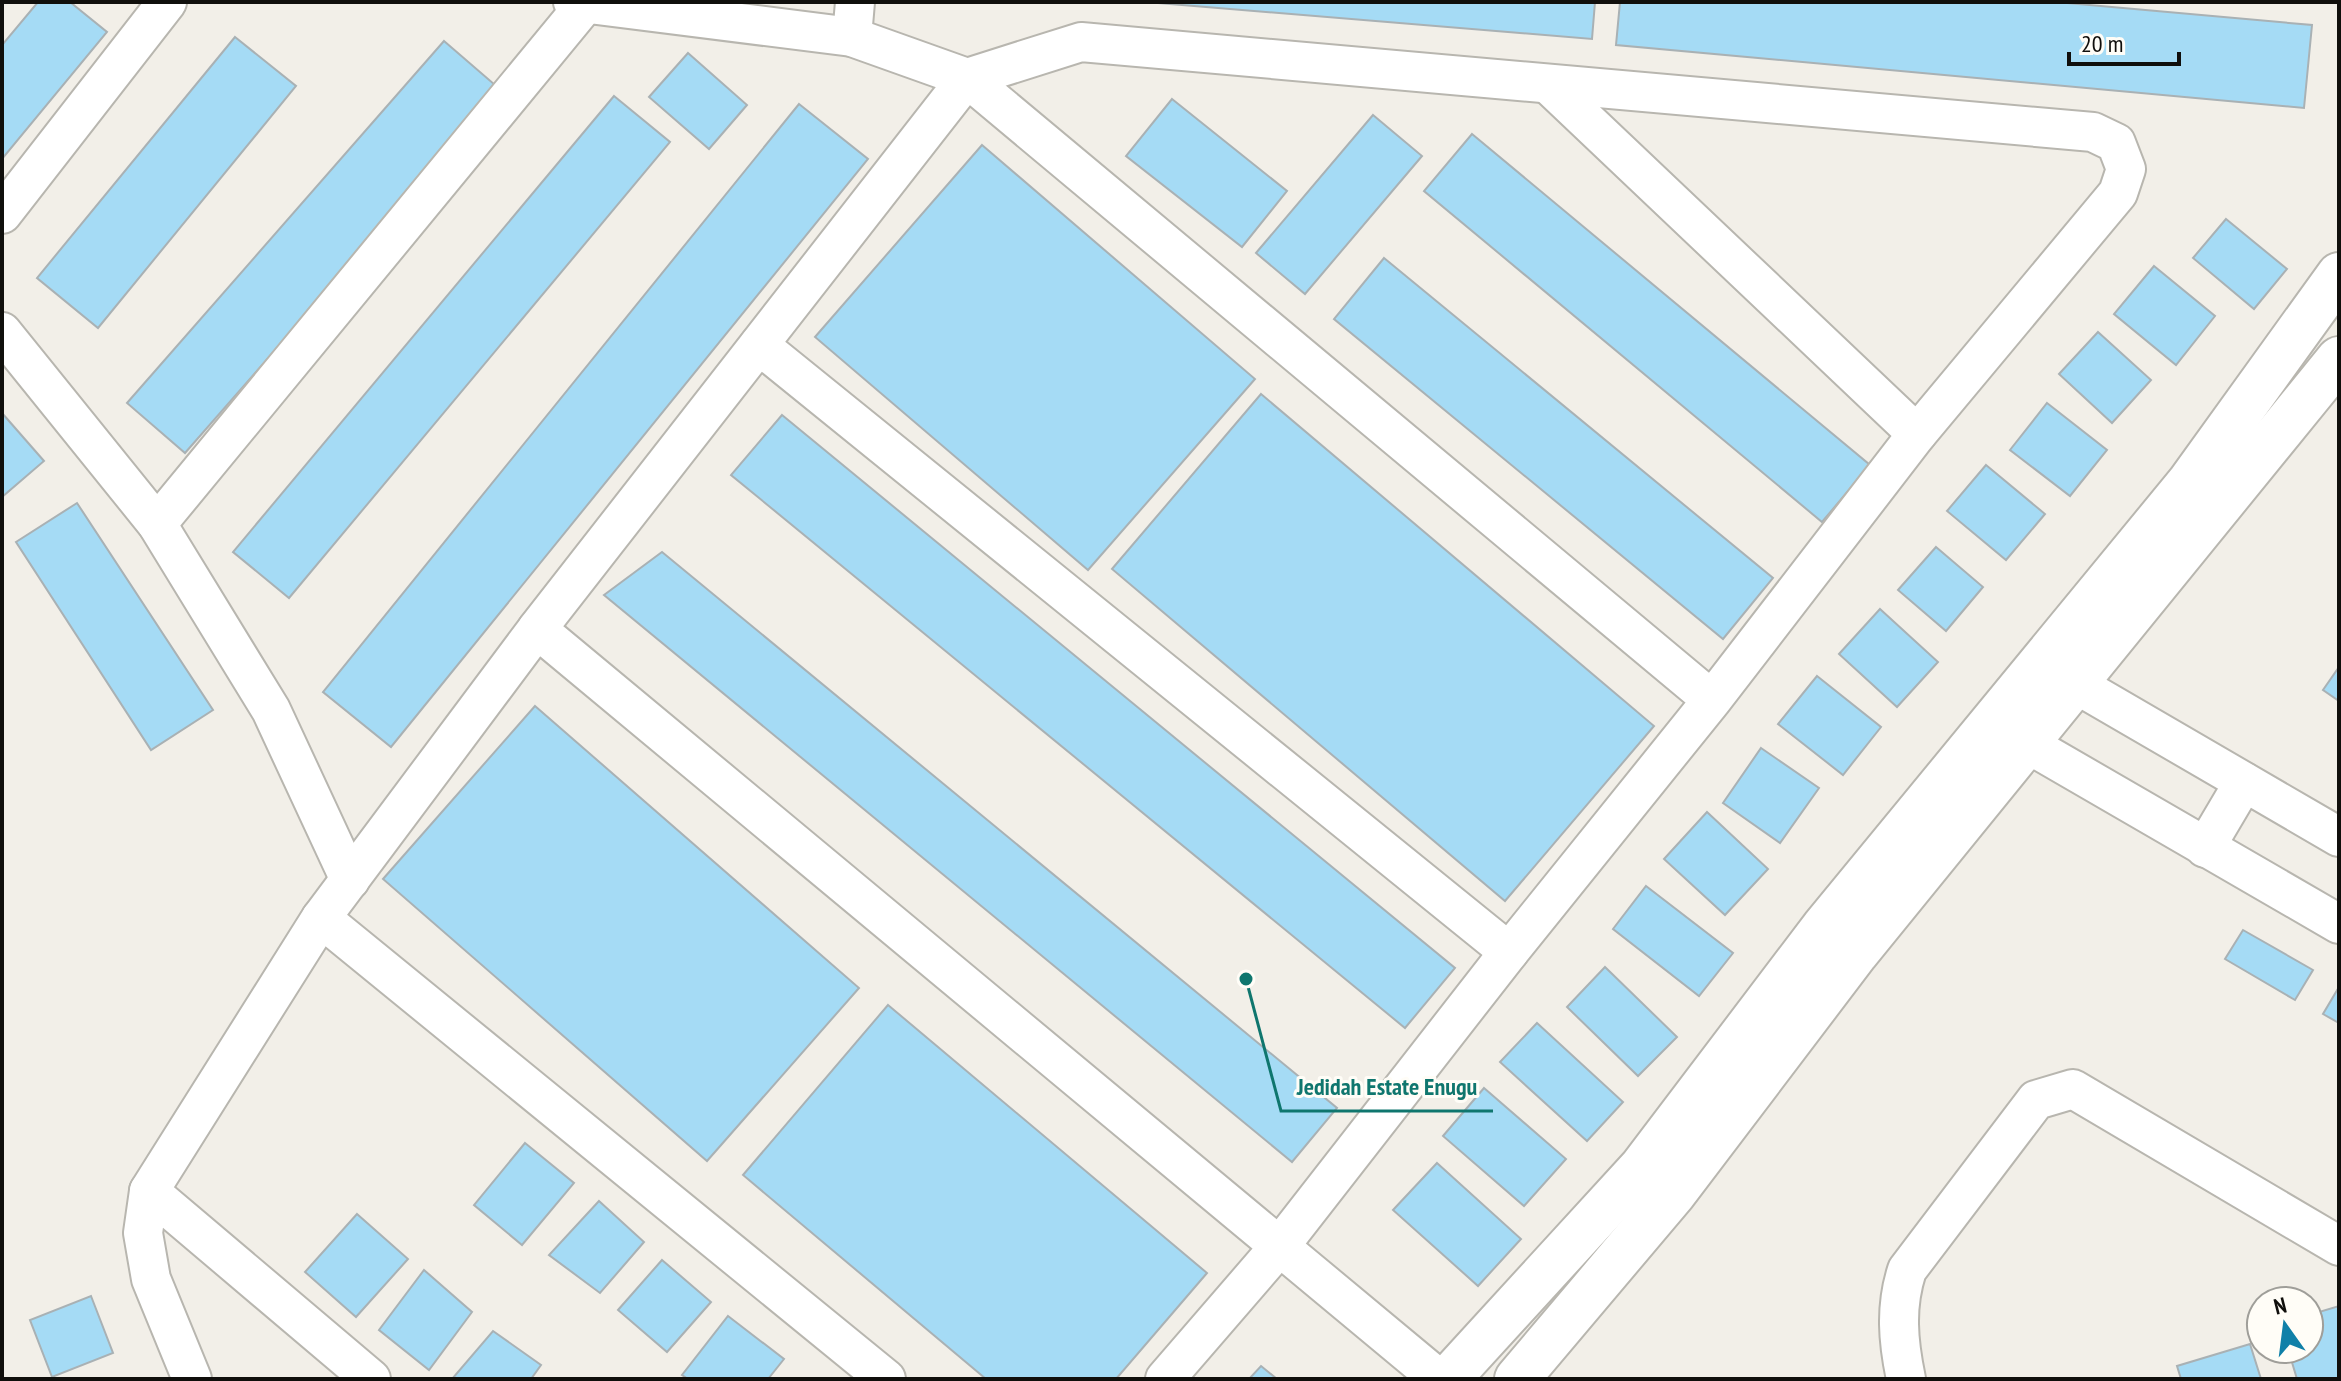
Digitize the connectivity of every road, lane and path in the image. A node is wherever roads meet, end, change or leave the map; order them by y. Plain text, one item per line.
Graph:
1 (167, 2) edge
2 (582, 3) edge
3 (854, 20) edge
4 (967, 78) junction
5 (1548, 84) junction
6 (2, 214) edge
7 (2339, 275) edge
8 (2, 332) edge
9 (759, 345) junction
10 (2339, 359) edge
11 (1917, 434) junction
12 (157, 524) junction
13 (537, 629) junction
14 (2058, 674) junction
15 (1712, 700) junction
16 (1992, 722) junction
17 (2028, 746) junction
18 (2244, 782) junction
19 (2339, 837) edge
20 (2205, 848) junction
21 (350, 880) junction
22 (321, 918) junction
23 (2339, 924) edge
24 (1509, 952) junction
25 (149, 1191) junction
26 (2339, 1246) edge
27 (1279, 1247) junction
28 (192, 1379) edge
29 (371, 1379) edge
30 (886, 1379) edge
31 (1165, 1379) edge
32 (1439, 1379) edge
33 (1448, 1379) edge
34 (1517, 1379) edge
35 (1906, 1379) edge

1 - 6 street
2 - 3 street
2 - 12 street
3 - 4 street
4 - 5 street
4 - 9 street
4 - 15 street
5 - 11 street
5 - 11 street
7 - 14 street
8 - 12 street
9 - 13 street
9 - 24 street
10 - 14 street
11 - 15 street
12 - 21 street
13 - 21 street
13 - 27 street
14 - 16 street
14 - 17 street
14 - 18 street
15 - 24 street
16 - 17 street
16 - 33 street
17 - 20 street
17 - 34 street
18 - 19 street
18 - 20 street
20 - 23 street
21 - 22 street
22 - 25 street
22 - 30 street
24 - 27 street
25 - 28 street
25 - 29 street
26 - 35 street
27 - 31 street
27 - 32 street

